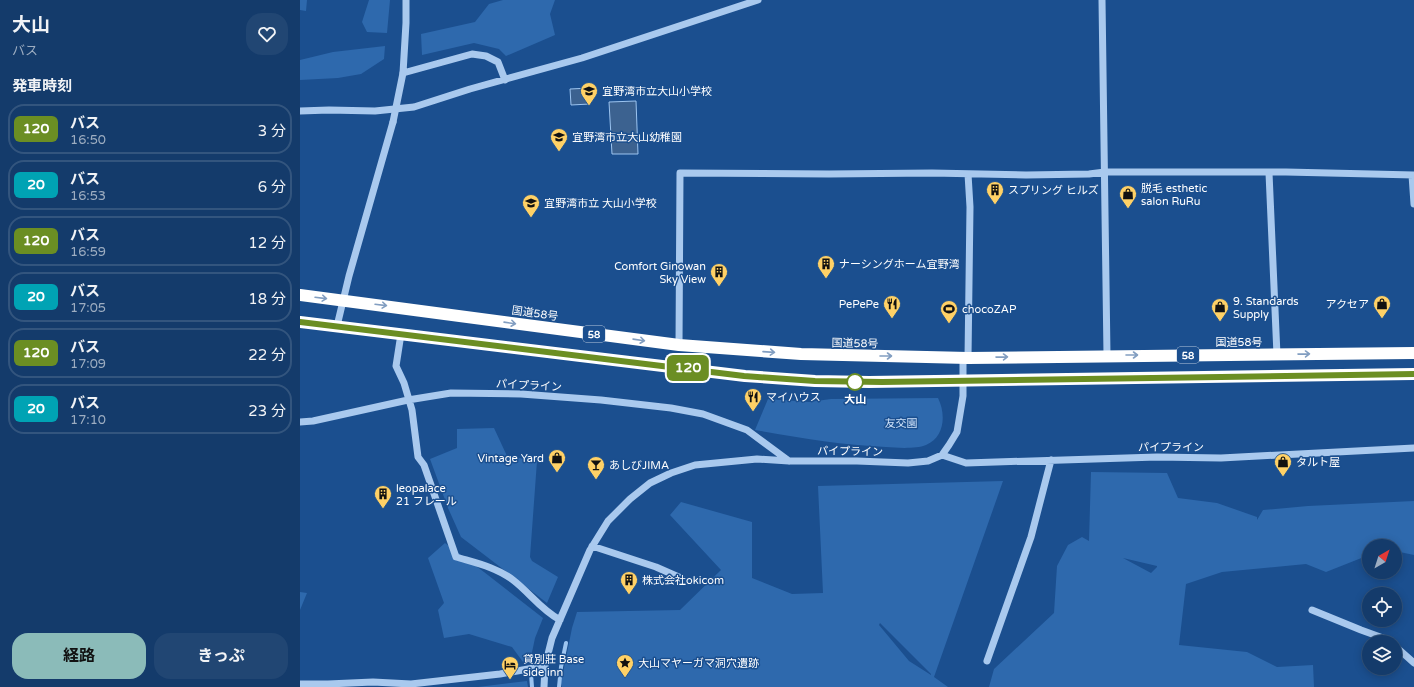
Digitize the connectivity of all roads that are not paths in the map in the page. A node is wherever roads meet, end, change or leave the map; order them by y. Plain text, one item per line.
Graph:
1 (406, 0) edge
2 (758, 0) edge
3 (1102, 0) edge
4 (403, 73) junction
5 (505, 80) junction
6 (300, 111) edge
7 (1105, 172) junction
8 (1269, 173) junction
9 (968, 174) junction
10 (1413, 175) edge
11 (1414, 204) edge
12 (300, 295) edge
13 (343, 300) junction
14 (300, 322) edge
15 (337, 326) junction
16 (401, 334) junction
17 (679, 345) junction
18 (1414, 353) edge
19 (1277, 354) junction
20 (1107, 355) junction
21 (966, 357) junction
22 (1414, 374) edge
23 (963, 381) junction
24 (408, 400) junction
25 (300, 422) edge
26 (1414, 448) edge
27 (942, 455) junction
28 (1051, 460) junction
29 (789, 461) junction
30 (592, 546) junction
31 (681, 578) dead end
32 (1312, 610) dead end
33 (560, 620) junction
34 (1375, 635) edge
35 (1402, 652) edge
36 (987, 661) dead end
37 (1414, 663) edge
38 (545, 666) junction
39 (300, 684) edge
40 (544, 687) edge

1 - 4 street
2 - 5 street
3 - 7 street
4 - 5 street
4 - 13 street, bridge
5 - 6 street
7 - 8 street
7 - 9 street
7 - 20 street
8 - 10 street
8 - 19 street
9 - 17 street
9 - 21 street
10 - 11 street
12 -> 13 highway, 国道58号 / 58
13 - 15 street
13 -> 17 highway, 国道58号 / 58
14 - 15 highway, 58
15 - 16 highway, 58
16 - 23 highway, 58
16 - 24 street
17 -> 21 highway, 国道58号 / 58
19 -> 18 highway, 国道58号 / 58
20 -> 19 highway, 国道58号 / 58
21 -> 20 highway, 国道58号 / 58
21 - 23 street
22 - 23 highway, 58
23 - 27 street
24 - 25 street, パイプライン
24 - 29 street, パイプライン
24 - 33 street
26 - 28 street, パイプライン
27 - 28 street, パイプライン
27 - 29 street, パイプライン
28 - 36 street
29 - 30 street
30 - 31 street
30 - 33 street
32 - 34 street
33 - 38 street
35 - 37 street
38 - 39 street
38 - 40 street

